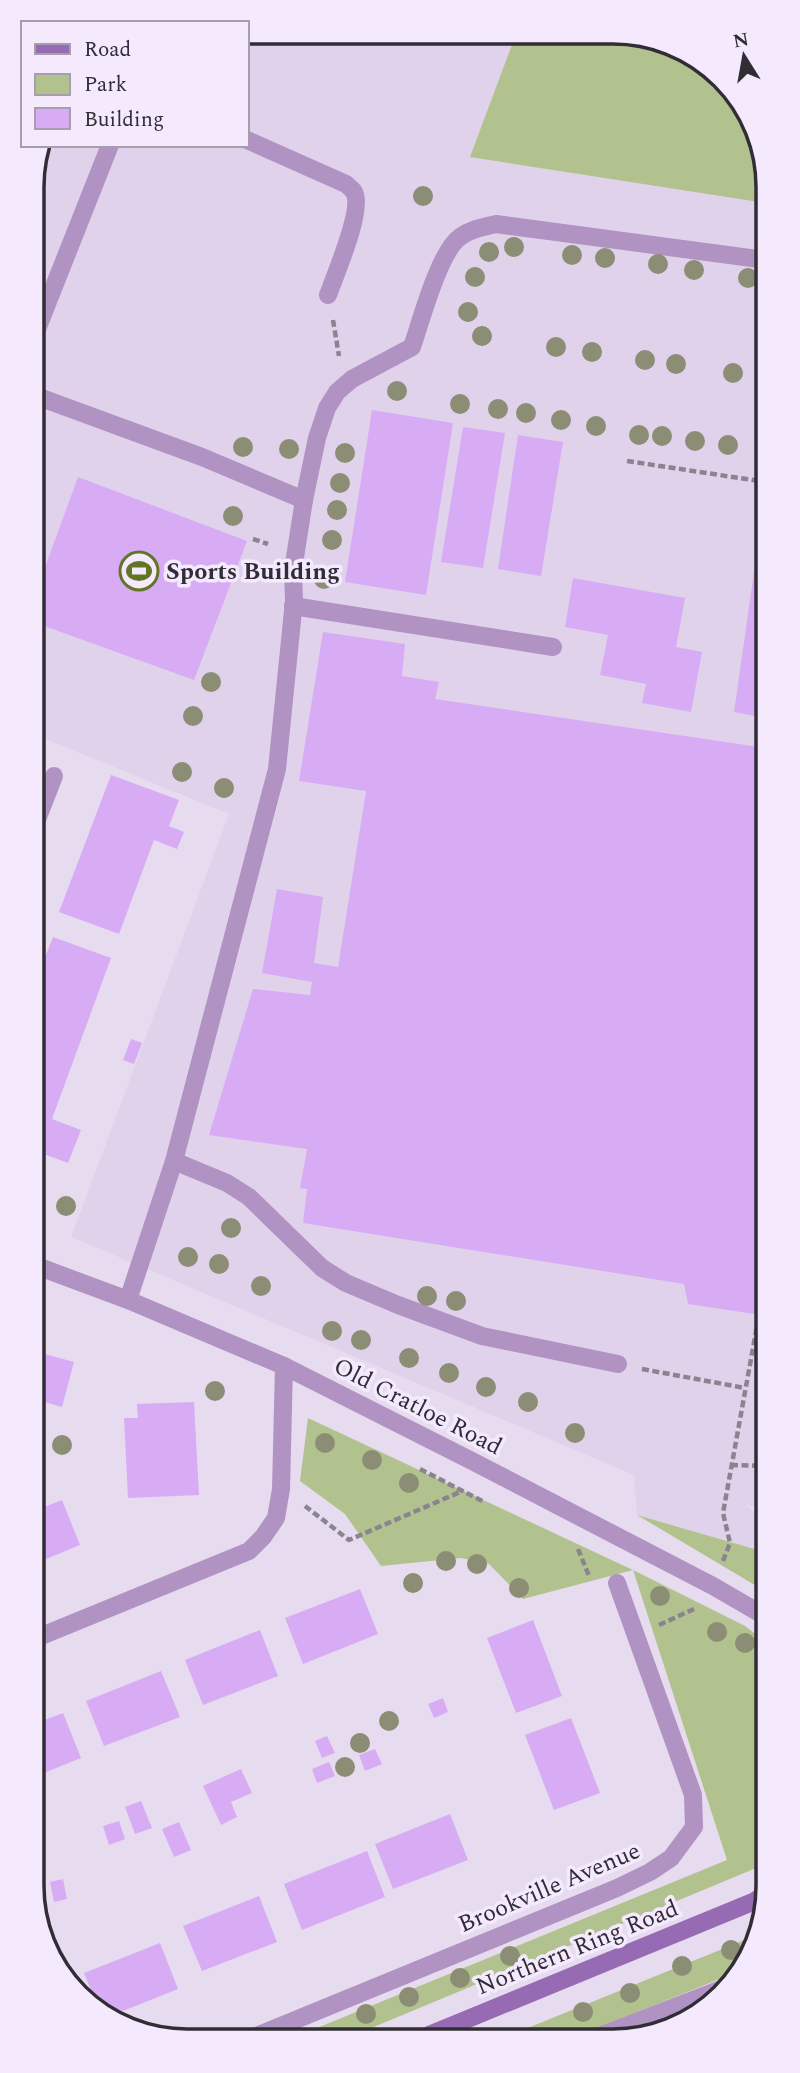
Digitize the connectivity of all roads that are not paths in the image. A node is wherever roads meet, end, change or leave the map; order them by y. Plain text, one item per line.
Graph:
1 (248, 140) edge
2 (109, 147) edge
3 (756, 259) edge
4 (328, 295) road end
5 (44, 312) edge
6 (44, 399) edge
7 (304, 500) junction
8 (293, 606) junction
9 (553, 647) dead end
10 (54, 776) dead end
11 (44, 802) edge
12 (174, 1161) junction
13 (44, 1269) edge
14 (128, 1300) junction
15 (618, 1364) dead end
16 (284, 1366) junction
17 (617, 1583) dead end
18 (756, 1611) edge
19 (44, 1635) edge
20 (756, 1900) edge
21 (707, 1995) edge
22 (273, 2029) edge
23 (443, 2029) edge
24 (618, 2029) edge

1 - 4 street
2 - 5 street
3 - 7 street
6 - 7 street
7 - 8 street
8 - 9 street
8 - 12 street
10 - 11 street
12 - 14 street
12 - 15 street
13 - 14 street, Old Cratloe Road
14 - 16 street, Old Cratloe Road
16 - 18 street, Old Cratloe Road
16 - 19 street
17 - 22 street, Brookville Avenue
20 - 23 main road, Northern Ring Road
21 - 24 street

